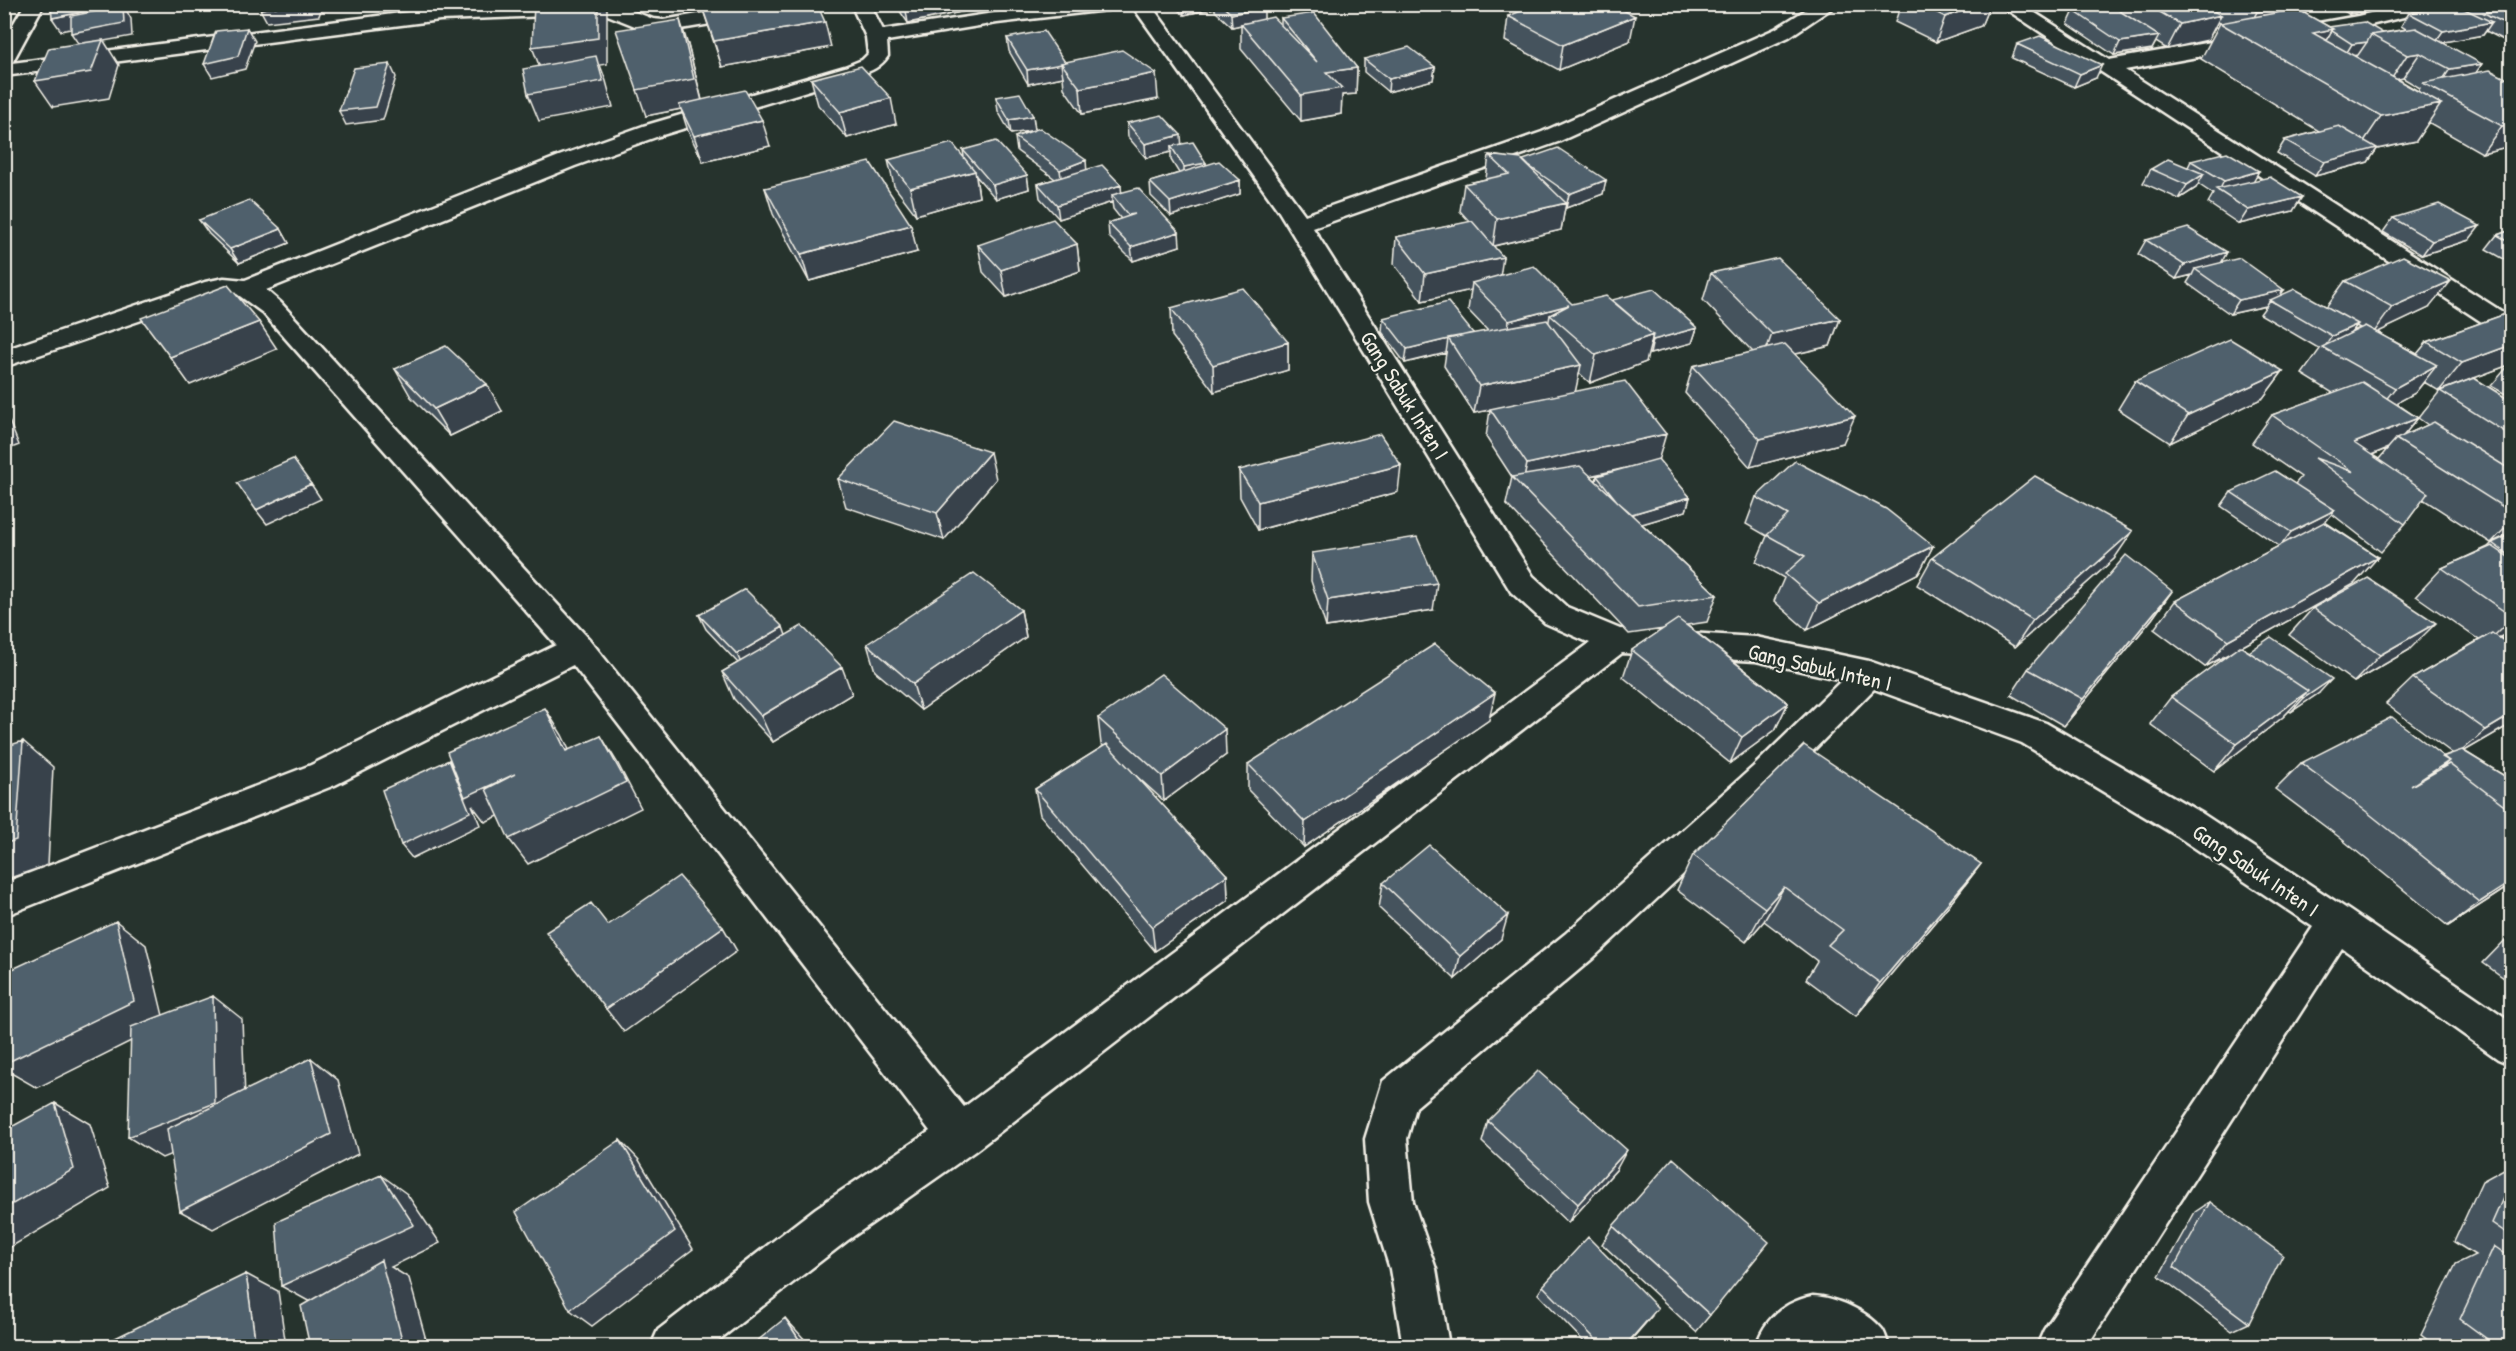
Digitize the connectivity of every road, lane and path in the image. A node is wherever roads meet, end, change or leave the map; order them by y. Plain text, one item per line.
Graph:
1 (35, 4) edge
2 (795, 4) edge
3 (860, 4) edge
4 (1107, 4) edge
5 (1140, 4) edge
6 (1830, 4) edge
7 (2007, 4) edge
8 (2434, 4) edge
9 (754, 8) edge
10 (2332, 9) dead end
11 (2358, 22) junction
12 (876, 38) junction
13 (2388, 39) edge
14 (4, 59) edge
15 (2106, 67) junction
16 (4, 70) edge
17 (1299, 225) junction
18 (248, 288) junction
19 (2506, 322) edge
20 (4, 359) edge
21 (1616, 641) junction
22 (578, 648) junction
23 (1869, 674) junction
24 (4, 900) edge
25 (2337, 923) junction
26 (2511, 1046) edge
27 (960, 1136) junction
28 (674, 1347) edge
29 (1426, 1347) edge
30 (1779, 1347) edge
31 (1866, 1347) edge
32 (2060, 1347) edge

1 - 14 street
2 - 9 street
3 - 12 street
4 - 12 street
5 - 17 street, Gang Sabuk Inten I
6 - 17 street
7 - 15 street
8 - 11 street
9 - 16 street
10 - 11 street
11 - 13 street
11 - 15 street
12 - 18 street
15 - 19 street
17 - 21 street, Gang Sabuk Inten I
18 - 20 street
18 - 22 street
21 - 23 street, Gang Sabuk Inten I
21 - 27 street
22 - 24 street
22 - 27 street
23 - 25 street, Gang Sabuk Inten I
23 - 29 street
25 - 26 street, Gang Sabuk Inten I
25 - 32 street
27 - 28 street
30 - 31 street

